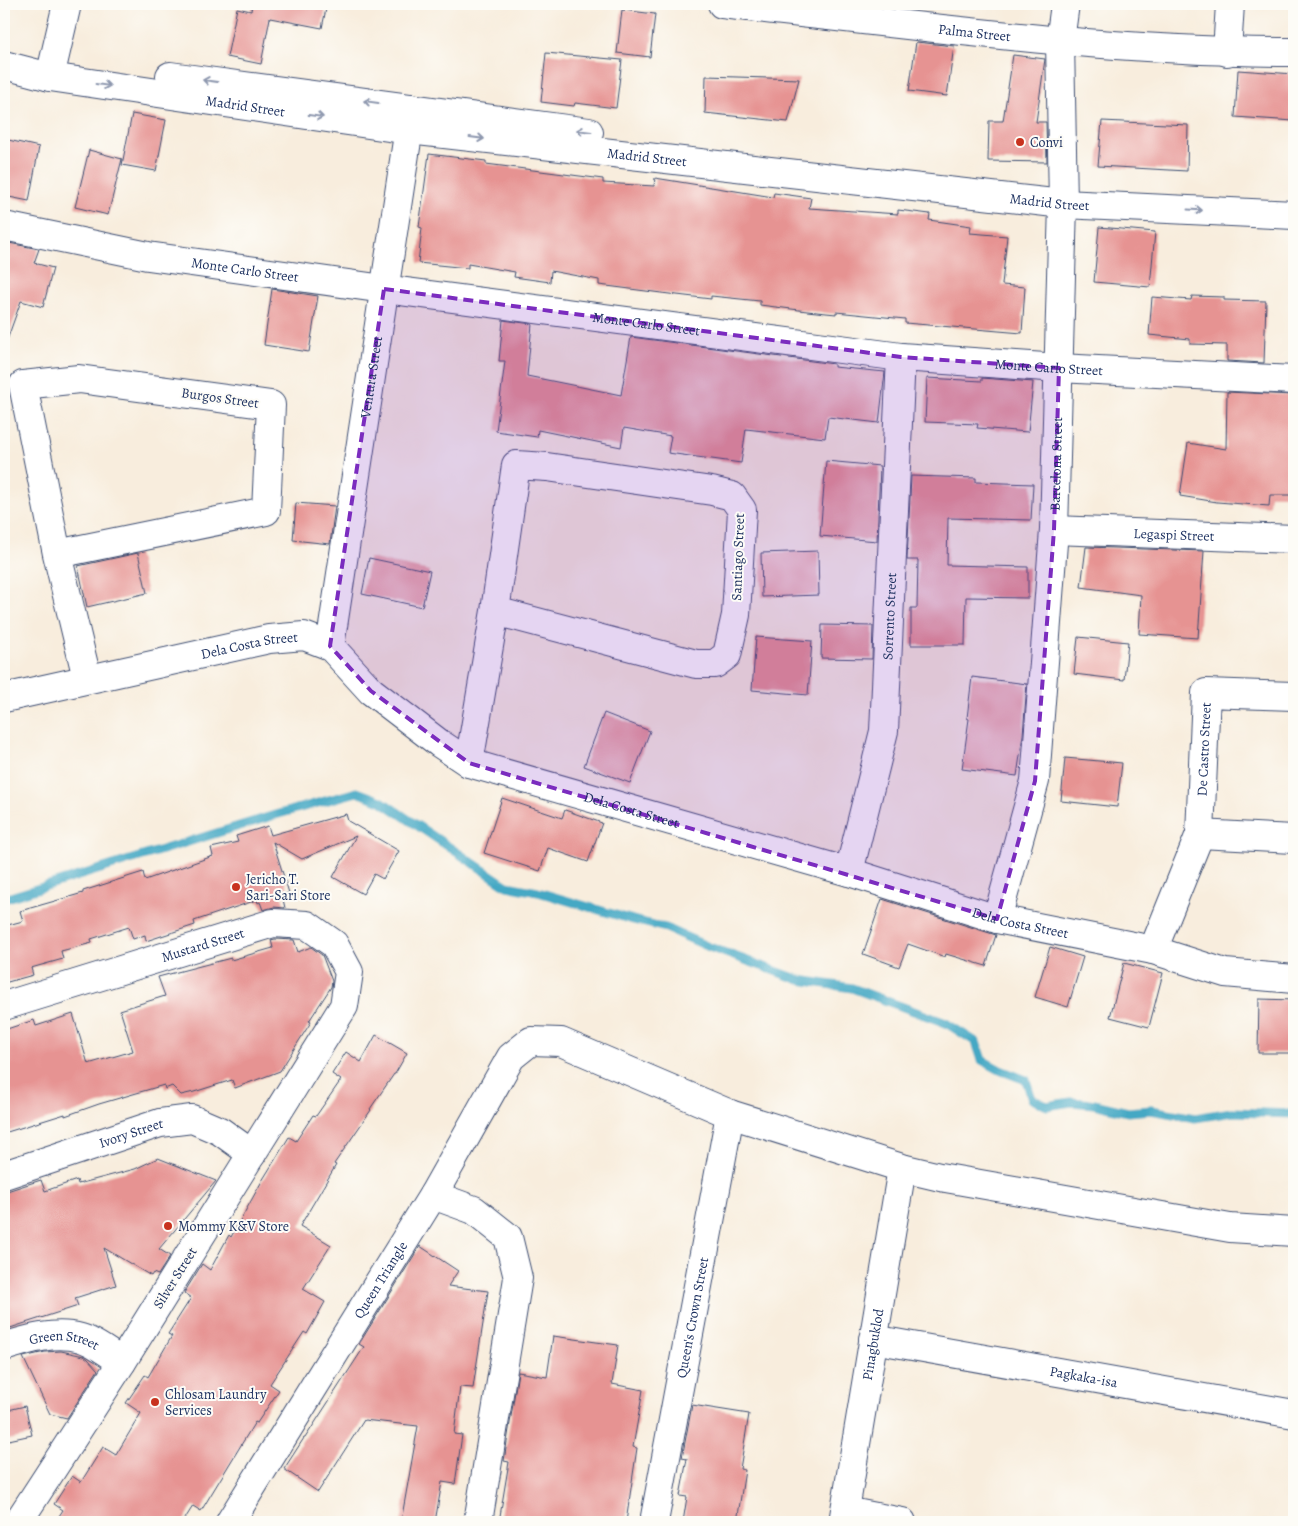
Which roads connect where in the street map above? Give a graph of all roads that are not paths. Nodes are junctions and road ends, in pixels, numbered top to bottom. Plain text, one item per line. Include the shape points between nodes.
1 (68, 4) edge
2 (722, 4) edge
3 (1064, 4) edge
4 (1230, 4) edge
5 (1060, 41) junction
6 (4, 48) edge
7 (1227, 52) junction
8 (1294, 52) edge
9 (4, 65) edge
10 (52, 68) junction
11 (410, 119) junction
12 (1062, 196) junction
13 (1294, 196) edge
14 (1294, 215) edge
15 (4, 226) edge
16 (384, 289) junction
17 (901, 357) junction
18 (1059, 368) junction
19 (1294, 380) edge
20 (1054, 530) junction
21 (1294, 538) edge
22 (57, 554) junction
23 (495, 611) junction
24 (330, 646) junction
25 (87, 678) junction
26 (1294, 696) edge
27 (4, 698) edge
28 (469, 763) junction
29 (1200, 834) junction
30 (1294, 839) edge
31 (849, 872) junction
32 (997, 919) junction
33 (1153, 950) junction
34 (1294, 979) edge
35 (4, 1006) edge
36 (344, 1006) joint
37 (730, 1114) junction
38 (252, 1154) junction
39 (902, 1168) junction
40 (4, 1175) edge
41 (433, 1195) junction
42 (1294, 1232) edge
43 (873, 1339) junction
44 (4, 1347) edge
45 (122, 1362) junction
46 (1294, 1414) edge
47 (844, 1517) edge
48 (18, 1522) edge
49 (230, 1522) edge
50 (478, 1522) edge
51 (654, 1522) edge
52 (902, 1522) edge

1 - 10 street
2 - 5 street, Palma Street
3 - 5 street, Barcelona Street
4 - 7 street
5 - 7 street, Palma Street
5 - 12 street, Barcelona Street
6 - 10 street, Madrid Street
7 - 8 street, Palma Street
9 - 10 street, Madrid Street
10 - 11 street, Madrid Street
11 - 12 street, Madrid Street via 754,154
11 - 16 street, Ventura Street
12 - 13 street, Madrid Street
12 -> 14 street, Madrid Street
12 - 18 street, Barcelona Street
15 - 16 street, Monte Carlo Street via 148,256
16 - 17 street, Monte Carlo Street
16 - 24 street, Ventura Street
17 - 18 street, Monte Carlo Street
17 - 31 street, Sorrento Street via 884,731
18 - 19 street, Monte Carlo Street
18 - 20 street, Barcelona Street
20 - 21 street, Legaspi Street
20 - 32 street, Barcelona Street via 1035,781
22 - 22 street, Burgos Street via 23,385 79,379 271,405 266,511
22 - 25 street, Burgos Street
23 - 23 street, Santiago Street via 516,465 547,466 712,491 732,496 742,510 736,615 727,655 715,664 696,664
23 - 28 street, Santiago Street
24 - 25 street, Dela Costa Street via 304,636 269,639
24 - 28 street, Dela Costa Street via 372,691
25 - 27 street, Dela Costa Street
26 - 29 street, De Castro Street via 1206,693
28 - 31 street, Dela Costa Street
29 - 30 street
29 - 33 street, De Castro Street
31 - 32 street, Dela Costa Street
32 - 33 street, Dela Costa Street
33 - 34 street, Dela Costa Street via 1225,973
35 - 36 street, Mustard Street via 273,922 307,925 334,944 349,972
36 - 38 street, Silver Street
37 - 39 street
37 - 41 street, Queen Triangle via 561,1042 531,1041 512,1057
37 - 51 street, Queen's Crown Street
38 - 40 street, Ivory Street via 220,1131 192,1119 160,1123
38 - 45 street, Silver Street
39 - 42 street via 1230,1228
39 - 43 street, Pinagbuklod
41 - 49 street, Queen Triangle
41 - 50 street via 474,1210 508,1237 518,1278
43 - 46 street, Pagkaka-isa
43 - 47 street, Pinagbuklod
44 - 45 street, Green Street via 55,1334 83,1338
45 - 48 street, Silver Street
47 - 52 street

